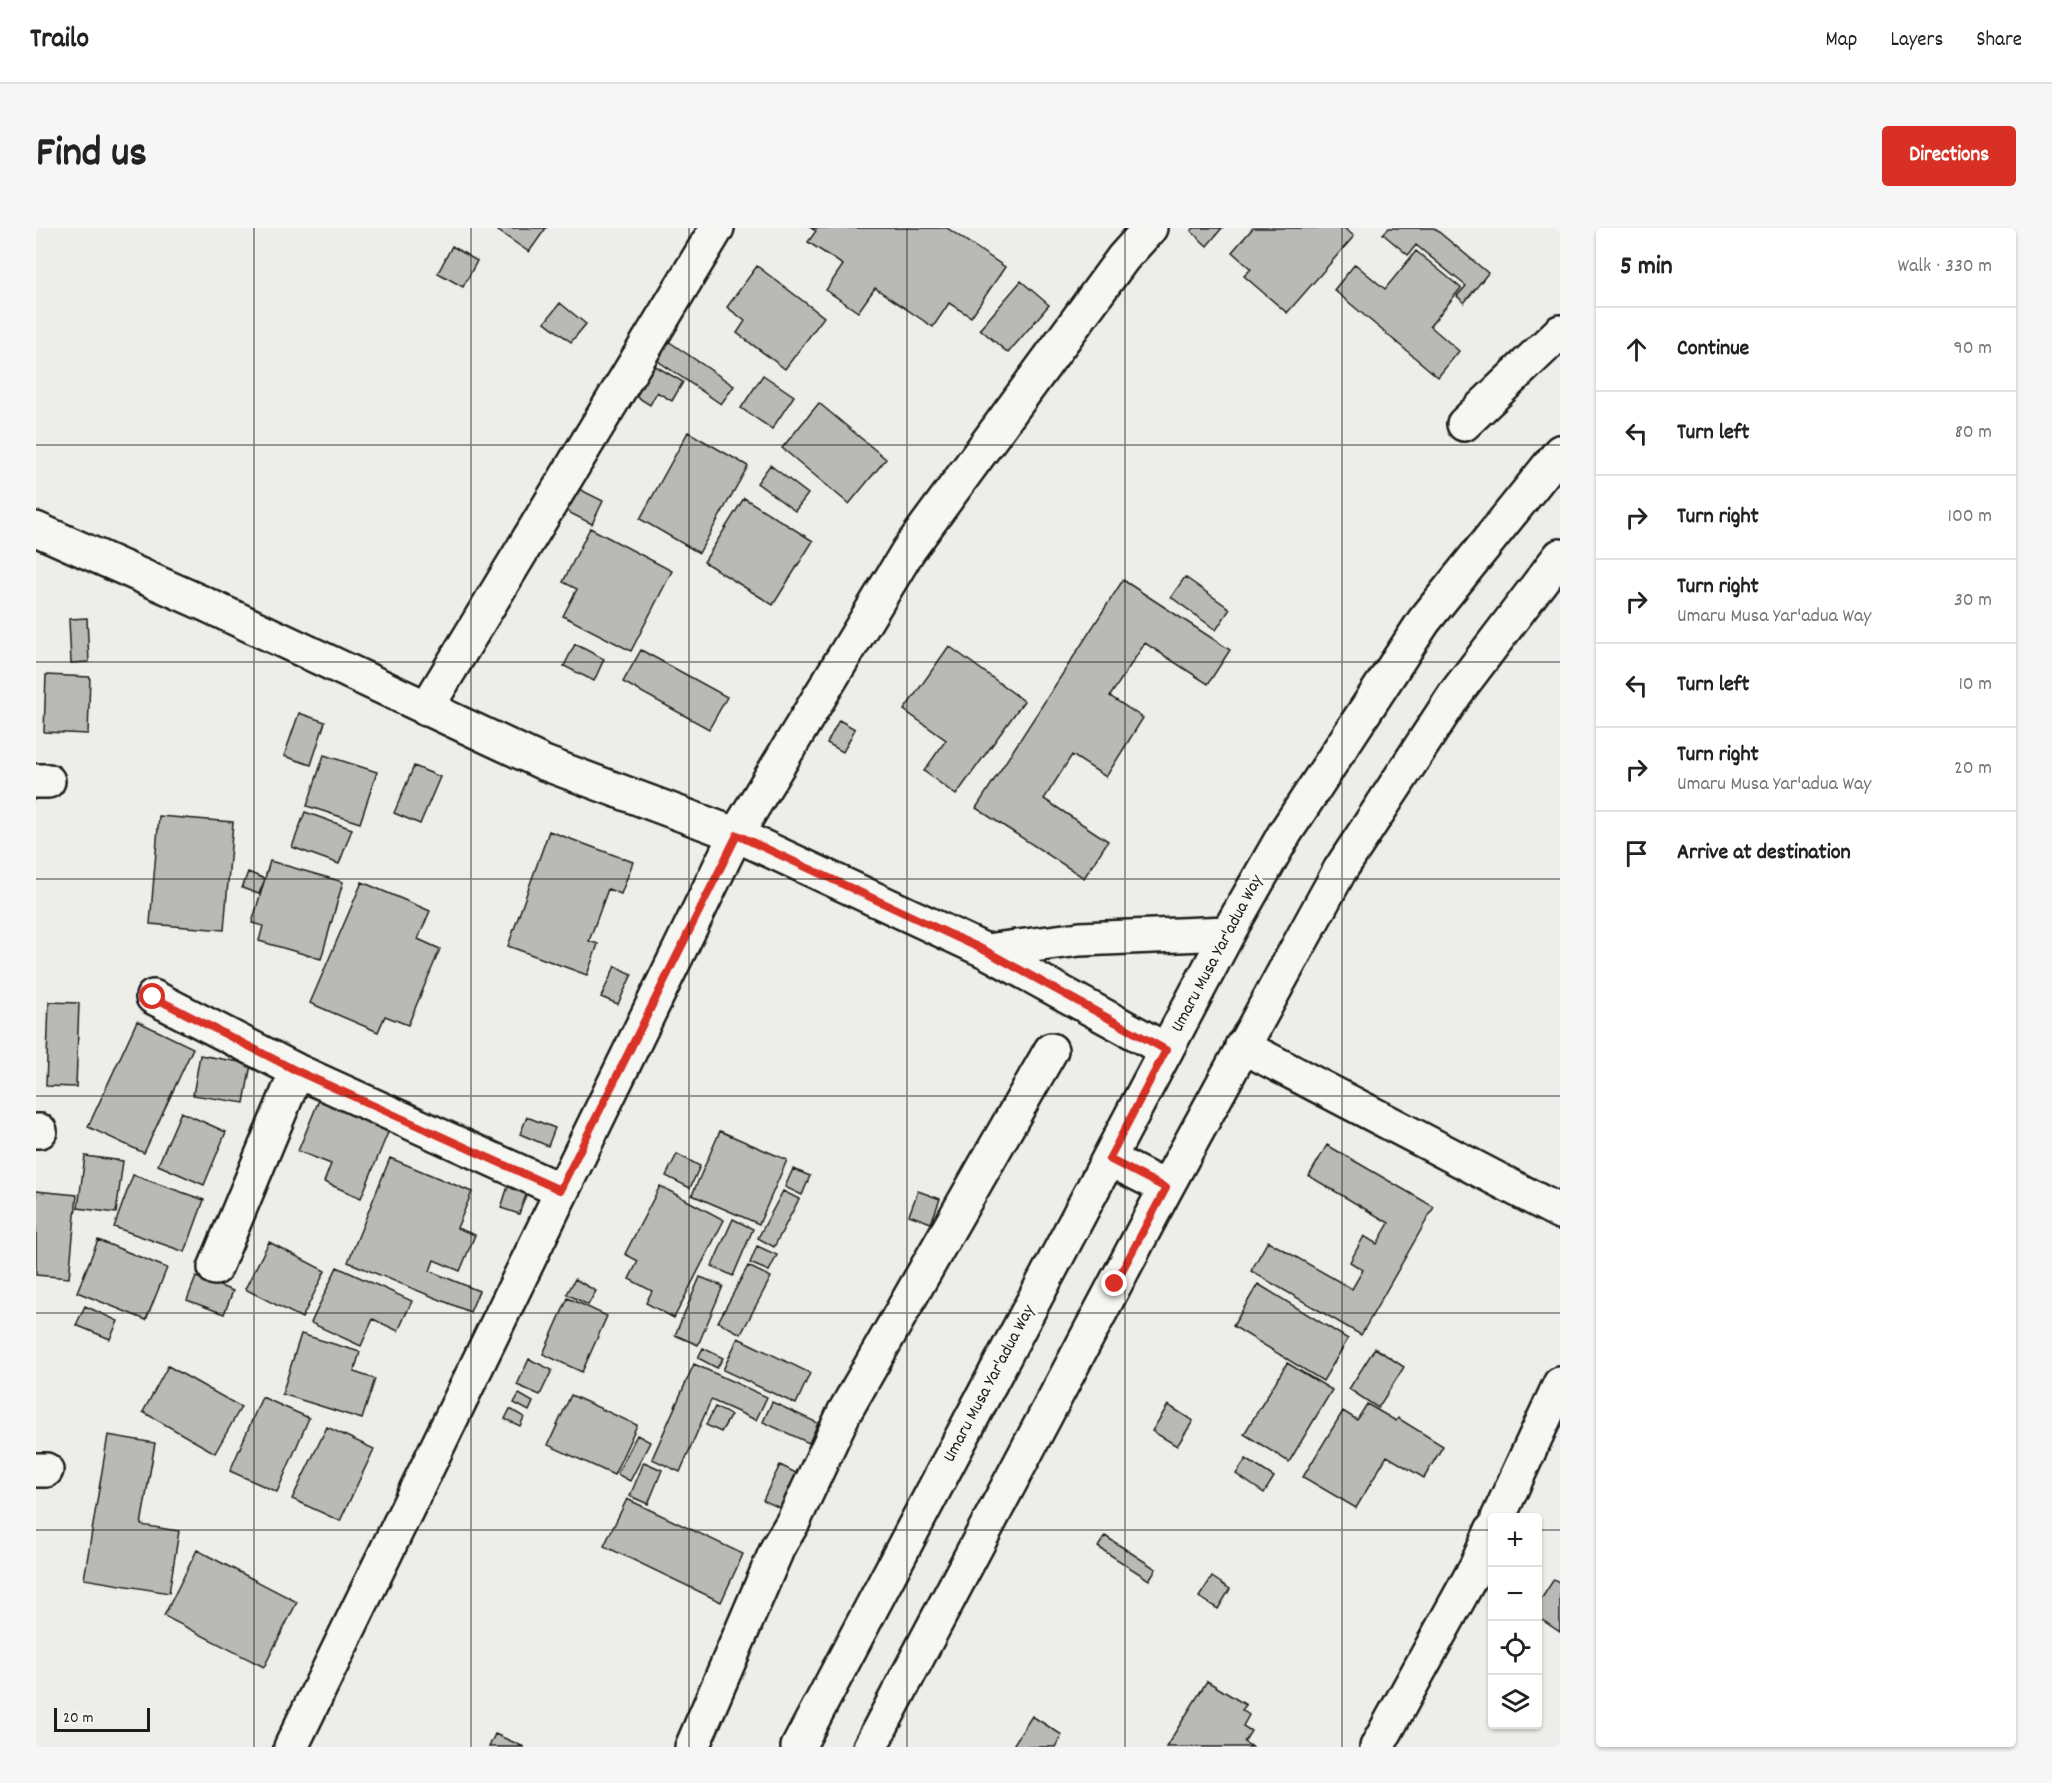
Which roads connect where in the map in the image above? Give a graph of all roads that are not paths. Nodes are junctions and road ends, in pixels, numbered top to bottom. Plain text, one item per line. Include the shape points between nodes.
1 (717, 228) edge
2 (1150, 228) edge
3 (1560, 332) edge
4 (1464, 424) dead end
5 (1560, 452) edge
6 (36, 529) edge
7 (1560, 556) edge
8 (426, 709) junction
9 (737, 835) junction
10 (1228, 933) junction
11 (986, 951) junction
12 (153, 997) dead end
13 (1242, 1046) junction
14 (1051, 1050) dead end
15 (1166, 1050) junction
16 (297, 1071) junction
17 (1109, 1159) junction
18 (1166, 1188) junction
19 (560, 1190) junction
20 (1560, 1212) edge
21 (215, 1268) dead end
22 (1560, 1384) edge
23 (1500, 1513) edge
24 (1488, 1539) edge
25 (291, 1747) edge
26 (692, 1747) edge
27 (798, 1747) edge
28 (870, 1747) edge
29 (1377, 1747) edge

1 - 8 street
2 - 9 street via 1122,258 908,551
3 - 4 street
5 - 10 street, Umaru Musa Yar'adua Way via 1424,621 1285,833
6 - 8 street
7 - 13 street via 1456,693 1340,870
8 - 9 street via 544,763
9 - 11 street
9 - 19 street
10 - 11 street via 1080,939
10 - 15 street, Umaru Musa Yar'adua Way
11 - 15 street
12 - 16 street
13 - 18 street
13 - 20 street
14 - 26 street via 844,1413 778,1547
15 - 17 street, Umaru Musa Yar'adua Way
16 - 19 street
16 - 21 street
17 - 18 street
17 - 27 street, Umaru Musa Yar'adua Way
18 - 28 street
19 - 25 street
22 - 23 street
24 - 29 street

